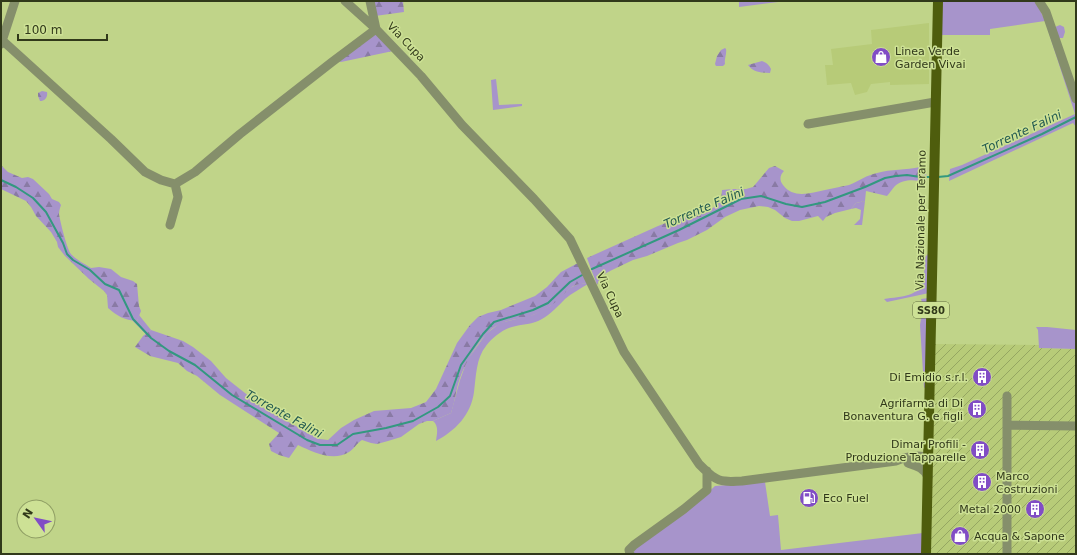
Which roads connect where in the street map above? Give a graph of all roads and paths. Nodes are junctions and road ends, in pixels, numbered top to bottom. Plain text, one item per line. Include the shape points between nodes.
1 (15, 1) edge
2 (345, 1) edge
3 (370, 1) edge
4 (938, 1) edge
5 (1039, 1) edge
6 (376, 29) junction
7 (2, 42) edge
8 (1076, 99) edge
9 (935, 102) junction
10 (808, 124) dead end
11 (175, 184) junction
12 (170, 225) dead end
13 (1007, 396) dead end
14 (1007, 425) junction
15 (1076, 426) edge
16 (928, 436) junction
17 (928, 458) junction
18 (909, 460) junction
19 (707, 471) junction
20 (928, 477) junction
21 (630, 554) edge
22 (926, 554) edge
23 (1007, 554) edge

1 - 7 street
2 - 6 street, Via Cupa
3 - 6 street
4 - 9 main road, Via Nazionale per Teramo / SS80
5 - 8 street via 1046,12
6 - 11 street via 195,172
6 - 19 street, Via Cupa via 570,239 624,352 699,464
7 - 11 street via 145,172
9 - 10 street
9 - 16 main road, Via Nazionale per Teramo / SS80
11 - 12 street via 178,197
13 - 14 street
14 - 15 street
14 - 23 street
16 - 17 main road, Via Nazionale per Teramo / SS80
16 - 18 street via 924,449
17 - 18 street, Via Cupa
17 - 20 main road, Via Nazionale per Teramo / SS80
18 - 19 street, Via Cupa via 724,482
18 - 20 street, Via Cupa via 923,469
19 - 21 street via 707,490 634,545 629,550
20 - 22 main road, Via Nazionale per Teramo / SS80

